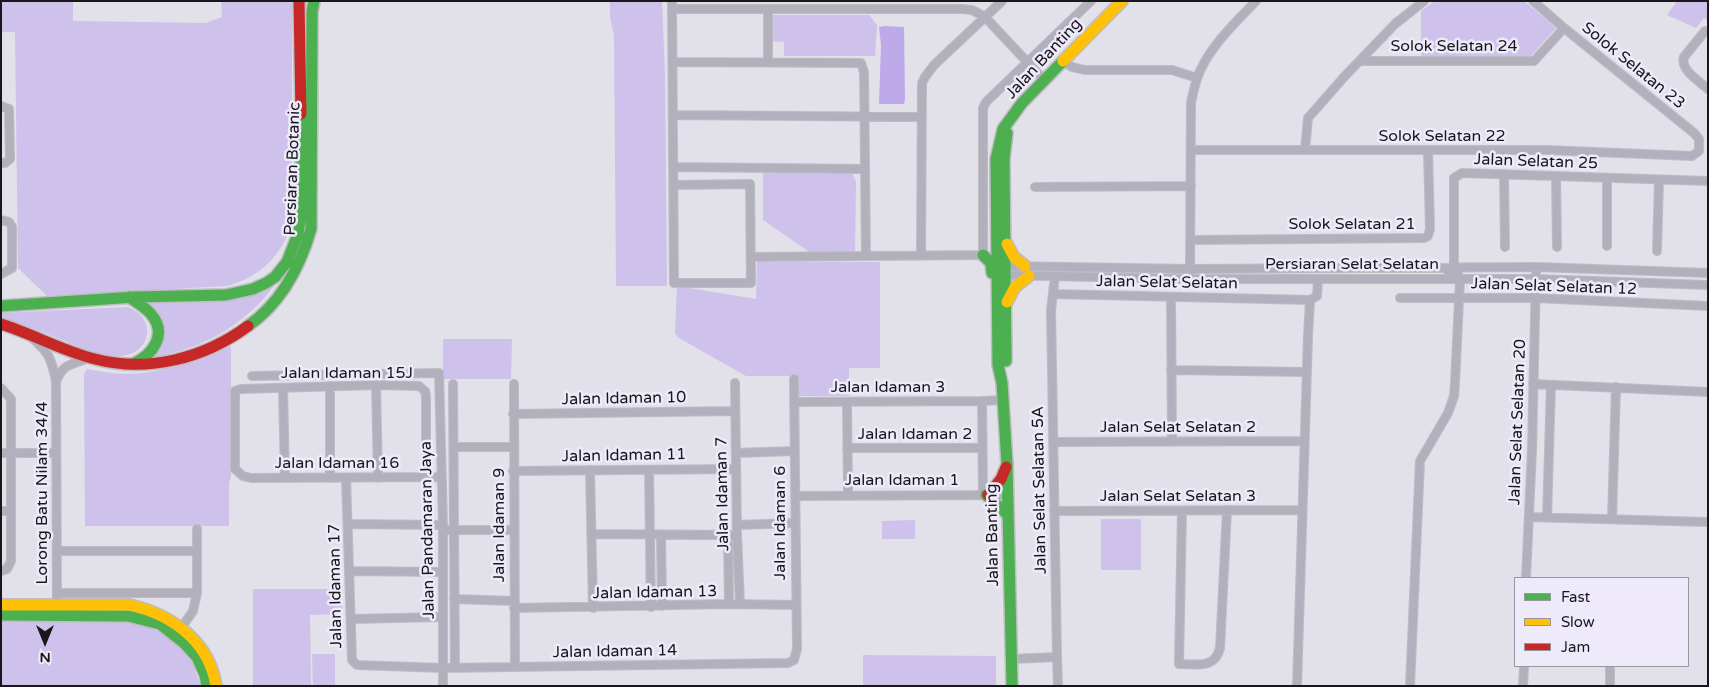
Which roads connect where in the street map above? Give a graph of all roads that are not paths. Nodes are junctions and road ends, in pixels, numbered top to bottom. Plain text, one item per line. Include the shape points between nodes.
1 (298, 1) edge
2 (314, 1) edge
3 (1002, 1) edge
4 (1091, 1) edge
5 (1122, 1) edge
6 (1256, 1) edge
7 (1424, 1) edge
8 (1533, 1) edge
9 (672, 5) edge
10 (768, 9) junction
11 (985, 17) junction
12 (1564, 28) junction
13 (1708, 32) edge
14 (1062, 61) junction
15 (1360, 61) junction
16 (673, 62) junction
17 (768, 62) junction
18 (1027, 62) junction
19 (1197, 78) junction
20 (1044, 80) junction
21 (1708, 89) edge
22 (2, 106) edge
23 (673, 115) junction
24 (864, 117) junction
25 (922, 117) junction
26 (1011, 119) junction
27 (1191, 150) junction
28 (1305, 150) junction
29 (1428, 151) junction
30 (1692, 156) joint
31 (3, 162) edge
32 (673, 167) junction
33 (865, 169) junction
34 (1504, 174) junction
35 (1556, 176) junction
36 (1607, 178) junction
37 (1658, 180) junction
38 (1708, 181) edge
39 (674, 185) junction
40 (1191, 186) junction
41 (1035, 187) dead end
42 (1, 220) edge
43 (1005, 236) junction
44 (1191, 240) junction
45 (1606, 246) dead end
46 (1505, 247) dead end
47 (1557, 248) dead end
48 (1657, 251) dead end
49 (921, 254) junction
50 (983, 255) junction
51 (866, 256) junction
52 (751, 257) junction
53 (1454, 266) junction
54 (1428, 267) junction
55 (1537, 267) junction
56 (1190, 269) junction
57 (1001, 270) junction
58 (1027, 271) junction
59 (1708, 273) edge
60 (1, 274) edge
61 (1055, 276) junction
62 (1189, 279) junction
63 (1460, 279) junction
64 (1536, 279) junction
65 (1318, 280) junction
66 (1708, 285) edge
67 (1053, 294) junction
68 (129, 297) junction
69 (1171, 297) junction
70 (1400, 298) dead end
71 (1459, 298) junction
72 (1536, 298) junction
73 (1310, 300) junction
74 (1002, 304) junction
75 (1, 306) edge
76 (1708, 306) edge
77 (1, 324) edge
78 (25, 332) junction
79 (88, 358) junction
80 (131, 365) junction
81 (1171, 370) junction
82 (1307, 372) junction
83 (252, 376) dead end
84 (794, 379) dead end
85 (56, 381) junction
86 (735, 383) dead end
87 (453, 384) dead end
88 (514, 384) dead end
89 (1533, 384) junction
90 (376, 385) junction
91 (1551, 385) junction
92 (330, 386) junction
93 (1616, 387) junction
94 (1, 388) edge
95 (283, 388) junction
96 (1708, 392) edge
97 (1004, 400) junction
98 (982, 401) junction
99 (794, 402) junction
100 (847, 403) junction
101 (735, 411) junction
102 (514, 414) junction
103 (1304, 441) junction
104 (1052, 442) junction
105 (1172, 442) junction
106 (454, 447) junction
107 (514, 447) junction
108 (848, 448) junction
109 (982, 448) junction
110 (794, 451) junction
111 (1, 453) edge
112 (14, 453) junction
113 (56, 453) junction
114 (736, 453) junction
115 (1007, 464) junction
116 (235, 469) joint
117 (735, 469) junction
118 (590, 470) junction
119 (649, 470) junction
120 (513, 471) junction
121 (426, 477) junction
122 (442, 477) junction
123 (285, 478) junction
124 (330, 478) junction
125 (346, 478) junction
126 (378, 478) junction
127 (848, 495) junction
128 (986, 495) junction
129 (1008, 495) junction
130 (795, 496) junction
131 (1227, 510) junction
132 (1302, 510) junction
133 (1, 511) edge
134 (11, 511) junction
135 (1054, 511) junction
136 (1182, 511) junction
137 (1008, 515) junction
138 (1529, 517) junction
139 (1547, 517) junction
140 (1612, 519) junction
141 (1708, 522) edge
142 (795, 523) junction
143 (348, 524) junction
144 (737, 525) junction
145 (443, 528) junction
146 (197, 529) dead end
147 (455, 530) junction
148 (514, 530) junction
149 (591, 534) junction
150 (650, 534) junction
151 (661, 535) junction
152 (737, 535) junction
153 (728, 536) junction
154 (57, 551) junction
155 (197, 551) junction
156 (1, 571) edge
157 (349, 571) junction
158 (442, 572) junction
159 (1526, 577) edge
160 (197, 593) junction
161 (57, 599) junction
162 (454, 600) junction
163 (729, 604) junction
164 (740, 604) junction
165 (1, 605) edge
166 (514, 605) junction
167 (796, 605) junction
168 (651, 606) junction
169 (662, 606) junction
170 (593, 608) junction
171 (1, 615) edge
172 (443, 617) junction
173 (351, 618) junction
174 (160, 624) junction
175 (181, 628) junction
176 (186, 645) junction
177 (1057, 657) junction
178 (1011, 659) junction
179 (788, 663) joint
180 (515, 667) junction
181 (1524, 667) edge
182 (1610, 667) edge
183 (443, 668) junction
184 (455, 668) junction
185 (207, 686) edge
186 (216, 686) edge
187 (443, 686) edge
188 (1012, 686) edge
189 (1058, 686) edge
190 (1297, 686) edge
191 (1410, 686) edge
192 (1523, 686) edge
193 (1610, 686) edge

1 - 68 main road, Persiaran Botanic via 301,214 298,236 286,265 265,284 239,294
2 - 80 main road, Persiaran Botanic via 311,229 302,259 271,306 243,330 195,354 156,364
3 - 11 street
4 - 18 street
5 - 14 main road, Jalan Banting
6 - 19 street via 1230,28
7 - 15 street
8 - 12 street, Solok Selatan 23
9 - 10 street
9 - 16 street
10 - 11 street via 962,9
10 - 17 street
11 - 18 street
11 - 25 street via 925,77
12 - 15 street, Solok Selatan 24 via 1534,61
12 - 30 street, Solok Selatan 23 via 1694,133 1699,139 1699,151
13 - 21 street via 1705,31 1683,61 1685,69
14 - 19 street via 1085,70 1172,70
14 - 20 main road, Jalan Banting
15 - 28 street via 1308,118
16 - 17 street
16 - 23 street
17 - 24 street via 862,64
18 - 20 street
18 - 50 street via 986,102 984,108
19 - 27 street via 1191,102
20 - 26 main road, Jalan Banting
22 - 31 street via 10,112 11,156
23 - 24 street
23 - 32 street
24 - 25 street
24 - 33 street
25 - 49 street
26 - 43 main road, Jalan Banting via 1005,151
26 - 57 main road, Jalan Banting via 1003,129 996,159
27 - 28 street, Solok Selatan 22
27 - 40 street
28 - 29 street, Solok Selatan 22
29 - 30 street, Solok Selatan 22 via 1546,150
29 - 44 street, Solok Selatan 21 via 1430,229 1424,238
32 - 33 street
32 - 39 street
33 - 51 street
34 - 35 street, Jalan Selatan 25
34 - 46 street
34 - 53 street, Jalan Selatan 25 via 1462,173 1454,178
35 - 36 street, Jalan Selatan 25
35 - 47 street
36 - 37 street, Jalan Selatan 25
36 - 45 street
37 - 38 street, Jalan Selatan 25
37 - 48 street
39 - 52 street via 750,184
39 - 52 street via 674,283 751,282
40 - 41 street
40 - 44 street
42 - 60 street via 9,222 12,227 12,268
43 - 57 main road, Jalan Banting
43 - 58 main road via 1013,257
44 - 56 street
49 - 50 street
49 - 51 street
50 - 74 main road via 992,264 992,287
51 - 52 street
53 - 54 street, Persiaran Selat Selatan
53 - 55 street, Persiaran Selat Selatan
54 - 56 street, Persiaran Selat Selatan
54 - 63 street via 1455,271
55 - 59 street, Persiaran Selat Selatan
55 - 64 street, Jalan Selat Selatan 20
56 - 58 street, Persiaran Selat Selatan
56 - 62 street
57 - 58 street, Persiaran Selat Selatan
57 - 74 main road, Jalan Banting
58 - 61 street, Persiaran Selat Selatan
58 - 74 main road
61 - 62 street, Persiaran Selat Selatan
61 - 67 street, Jalan Selat Selatan 5A
62 - 65 street, Persiaran Selat Selatan
63 - 64 street, Persiaran Selat Selatan
63 - 65 street, Persiaran Selat Selatan
63 - 71 street
64 - 66 street, Persiaran Selat Selatan
64 - 72 street, Jalan Selat Selatan 20
65 - 73 street via 1317,296
67 - 69 street, Jalan Selat Selatan
67 - 104 street, Jalan Selat Selatan 5A
68 - 75 main road, Persiaran Botanic
68 - 80 main road via 154,317 158,329 152,351
69 - 73 street, Jalan Selat Selatan
69 - 81 street
70 - 71 street, Jalan Selat Selatan 12
71 - 72 street, Jalan Selat Selatan 12
71 - 191 street via 1454,396 1448,413 1420,461
72 - 76 street, Jalan Selat Selatan 12
72 - 89 street, Jalan Selat Selatan 20
73 - 82 street
74 - 97 main road, Jalan Banting via 998,365
77 - 78 main road, Persiaran Botanic
78 - 79 main road, Persiaran Botanic
78 - 85 street, Lorong Batu Nilam 34/4 via 47,352
79 - 80 main road, Persiaran Botanic
79 - 85 street, Lorong Batu Nilam 34/4 via 67,365
81 - 82 street
81 - 105 street
82 - 103 street
83 - 122 street, Jalan Pandamaran Jaya via 439,373
84 - 99 street, Jalan Idaman 6
85 - 113 street, Lorong Batu Nilam 34/4
86 - 101 street, Jalan Idaman 7
87 - 106 street, Jalan Pandamaran Jaya
88 - 102 street, Jalan Idaman 9
89 - 91 street
89 - 138 street, Jalan Selat Selatan 20
90 - 92 street, Jalan Idaman 15J
90 - 121 street, Jalan Idaman 15J via 415,385 425,391
90 - 126 street
91 - 93 street
91 - 139 street
92 - 95 street, Jalan Idaman 15J
92 - 124 street
93 - 96 street
93 - 140 street
94 - 112 street via 11,398
95 - 116 street, Jalan Idaman 15J via 235,392
95 - 123 street
97 - 98 street, Jalan Idaman 3
97 - 115 main road, Jalan Banting
98 - 100 street, Jalan Idaman 3
98 - 109 street
99 - 100 street, Jalan Idaman 3
99 - 110 street, Jalan Idaman 6
100 - 108 street
101 - 102 street, Jalan Idaman 10
101 - 114 street, Jalan Idaman 7
102 - 107 street, Jalan Idaman 9
103 - 105 street, Jalan Selat Selatan 2
103 - 132 street
104 - 105 street, Jalan Selat Selatan 2
104 - 135 street, Jalan Selat Selatan 5A
106 - 107 street
106 - 147 street, Jalan Pandamaran Jaya
107 - 120 street, Jalan Idaman 9
108 - 109 street, Jalan Idaman 2
108 - 127 street
109 - 128 street
110 - 114 street
110 - 130 street, Jalan Idaman 6
111 - 112 street
112 - 113 street
112 - 134 street
113 - 154 street, Lorong Batu Nilam 34/4
114 - 117 street, Jalan Idaman 7
115 - 128 main road via 1001,479
115 - 129 main road, Jalan Banting
116 - 123 street, Jalan Idaman 16 via 246,477
117 - 119 street, Jalan Idaman 11
117 - 144 street, Jalan Idaman 7
118 - 119 street, Jalan Idaman 11
118 - 120 street, Jalan Idaman 11
118 - 149 street
119 - 150 street
120 - 148 street, Jalan Idaman 9
121 - 122 street, Jalan Idaman 16
121 - 126 street, Jalan Idaman 16
122 - 145 street, Jalan Pandamaran Jaya
123 - 124 street, Jalan Idaman 16
124 - 125 street, Jalan Idaman 16
125 - 126 street, Jalan Idaman 16
125 - 143 street, Jalan Idaman 17
127 - 128 street, Jalan Idaman 1
127 - 130 street, Jalan Idaman 1
128 - 129 street, Jalan Idaman 1
128 - 137 main road
129 - 137 main road, Jalan Banting
130 - 142 street, Jalan Idaman 6
131 - 132 street, Jalan Selat Selatan 3
131 - 136 street, Jalan Selat Selatan 3
131 - 136 street via 1218,656 1210,663 1180,664
132 - 190 street
133 - 134 street
134 - 156 street via 10,561
135 - 136 street, Jalan Selat Selatan 3
135 - 177 street, Jalan Selat Selatan 5A
137 - 178 main road, Jalan Banting
138 - 139 street
138 - 159 street, Jalan Selat Selatan 20
139 - 140 street
140 - 141 street
142 - 144 street
142 - 167 street, Jalan Idaman 6
143 - 145 street
143 - 157 street, Jalan Idaman 17
144 - 152 street, Jalan Idaman 7
145 - 147 street
145 - 158 street, Jalan Pandamaran Jaya
146 - 155 street
147 - 148 street
147 - 162 street, Jalan Pandamaran Jaya
148 - 166 street, Jalan Idaman 9
149 - 150 street
149 - 170 street
150 - 151 street
150 - 168 street
151 - 153 street
151 - 169 street
152 - 153 street
152 - 164 street, Jalan Idaman 7
153 - 163 street, Jalan Idaman 7
154 - 155 street
154 - 161 street, Lorong Batu Nilam 34/4
155 - 160 street
157 - 158 street
157 - 173 street, Jalan Idaman 17
158 - 172 street, Jalan Pandamaran Jaya
160 - 161 street
160 - 175 street via 193,611
161 - 165 main road
161 - 175 main road via 138,606
162 - 166 street, Jalan Idaman 13
162 - 184 street, Jalan Pandamaran Jaya
163 - 164 street, Jalan Idaman 13
163 - 169 street, Jalan Idaman 13
164 - 167 street, Jalan Idaman 13
166 - 170 street, Jalan Idaman 13
166 - 180 street, Jalan Idaman 9
167 - 179 street, Jalan Idaman 6 via 796,656
168 - 169 street, Jalan Idaman 13
168 - 170 street, Jalan Idaman 13
171 - 174 main road via 128,616
172 - 173 street
172 - 183 street, Jalan Pandamaran Jaya
173 - 183 street, Jalan Idaman 17 via 352,660 358,665
174 - 175 main road
174 - 176 main road
175 - 176 main road
175 - 186 main road via 202,648 211,662
176 - 185 main road via 201,662
177 - 178 street
177 - 189 street, Jalan Selat Selatan 5A
178 - 188 main road, Jalan Banting
179 - 180 street, Jalan Idaman 14
180 - 184 street, Jalan Idaman 14
181 - 192 street
182 - 193 street
183 - 184 street, Jalan Idaman 14
183 - 187 street, Jalan Pandamaran Jaya

